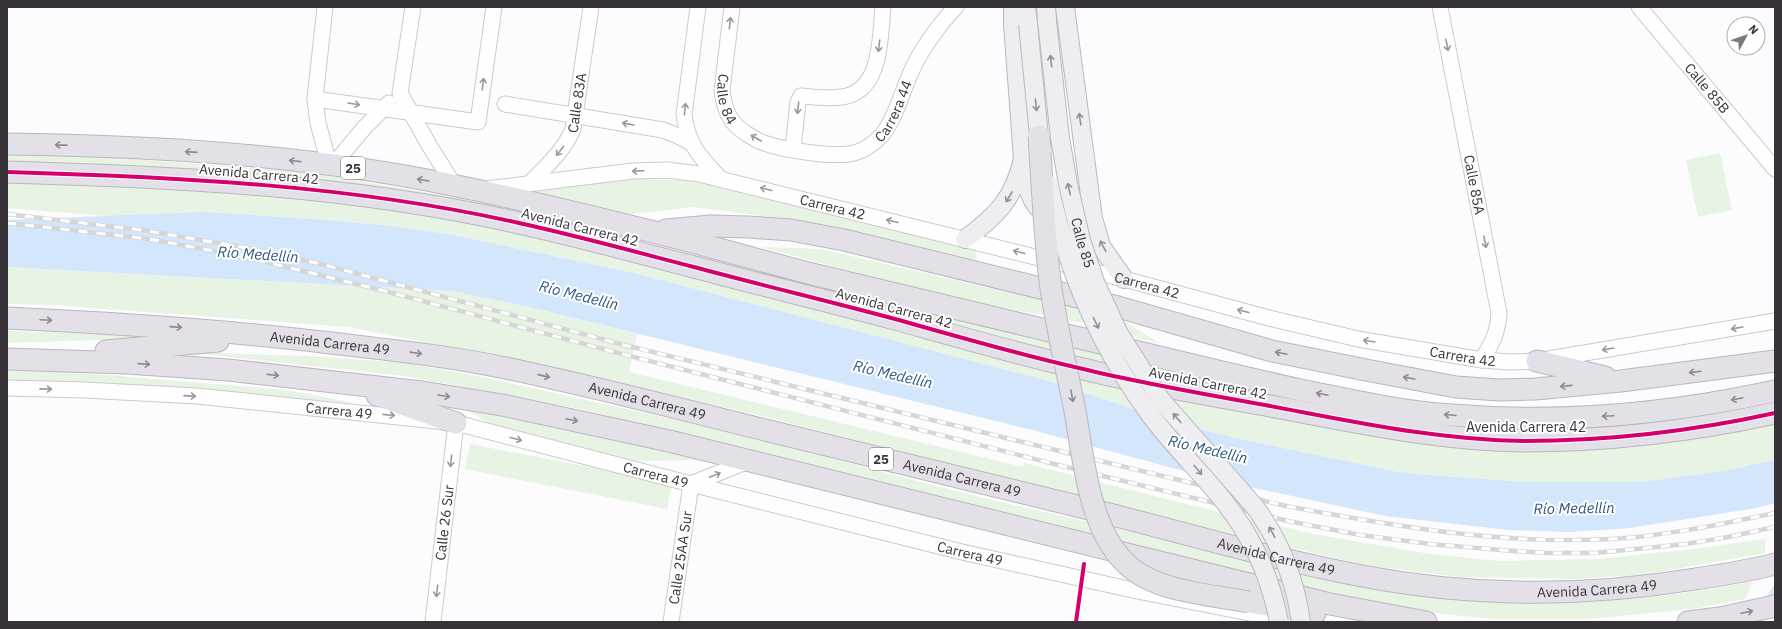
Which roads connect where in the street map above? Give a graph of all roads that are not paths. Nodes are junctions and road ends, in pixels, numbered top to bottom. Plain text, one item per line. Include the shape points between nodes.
1 (325, 7) edge
2 (413, 7) edge
3 (494, 7) edge
4 (591, 7) edge
5 (698, 7) edge
6 (732, 7) edge
7 (883, 7) edge
8 (956, 7) edge
9 (1013, 7) edge
10 (1065, 7) edge
11 (1440, 7) edge
12 (1639, 7) edge
13 (1046, 14) edge
14 (1027, 16) edge
15 (400, 93) junction
16 (315, 99) junction
17 (505, 104) dead end
18 (383, 109) junction
19 (410, 113) junction
20 (576, 116) junction
21 (1039, 136) junction
22 (691, 143) junction
23 (7, 144) edge
24 (793, 149) junction
25 (1023, 159) junction
26 (331, 165) junction
27 (1775, 169) edge
28 (7, 172) edge
29 (720, 178) junction
30 (530, 183) junction
31 (454, 185) junction
32 (475, 190) junction
33 (1090, 198) junction
34 (651, 231) junction
35 (965, 239) junction
36 (1124, 278) junction
37 (7, 318) edge
38 (1775, 321) edge
39 (271, 336) junction
40 (11, 359) edge
41 (1482, 360) junction
42 (1537, 361) junction
43 (1775, 361) edge
44 (337, 381) junction
45 (1621, 381) junction
46 (7, 388) edge
47 (1775, 391) edge
48 (1775, 413) edge
49 (456, 423) junction
50 (748, 461) junction
51 (691, 484) junction
52 (1775, 564) edge
53 (1775, 606) edge
54 (1269, 620) edge
55 (433, 622) edge
56 (671, 622) edge
57 (1296, 622) edge
58 (1301, 622) edge
59 (1371, 622) edge
60 (1426, 622) edge
61 (1688, 622) edge

1 - 16 street
2 - 15 street
19 -> 3 street via 478,122
4 - 20 street, Calle 83A
22 -> 5 street via 684,115
24 -> 6 street, Calle 84 via 764,143 732,121 727,112 722,90
7 -> 24 street via 873,73 853,94 842,97 801,96
8 - 24 street, Carrera 44 via 912,70 882,135 856,153 841,155
9 - 25 main road
33 -> 10 main road
11 -> 41 street, Calle 85A via 1499,313 1499,328
12 - 27 street, Calle 85B
58 -> 13 main road, Calle 85, bridge via 1290,570 1268,525 1157,394 1118,332 1095,282 1081,240 1068,184 1060,138
14 -> 21 main road, Calle 85, bridge
15 - 18 street
15 - 19 street
16 -> 18 street
16 - 26 street via 318,123
17 - 20 street
18 - 19 street
18 - 26 street
19 - 31 street
22 -> 20 street via 663,130
20 -> 30 street, Calle 83A via 568,140 560,152
21 -> 54 main road, Calle 85, bridge via 1055,212 1067,256 1080,288 1115,360 1149,413 1222,499 1247,534 1262,562 1274,599
21 -> 59 highway, bridge via 1049,272 1057,323 1087,479 1109,542 1121,558 1144,577 1162,585
22 - 29 street
26 -> 23 highway, Avenida Carrera 42 / 25 via 162,150
25 - 33 main road via 1031,198 1048,218 1063,221 1080,217 1086,210
25 -> 35 main road via 1019,176 1005,204 984,226
31 -> 26 highway, Avenida Carrera 42 / 25
28 - 48 highway, Avenida Carrera 42 / 25 via 108,174 244,182 351,194 514,222 1080,369 1406,431 1463,438 1579,440 1701,428
29 -> 30 street, Carrera 42 via 667,170 633,171
35 -> 29 street, Carrera 42
30 - 32 street, Carrera 42
31 - 32 highway, Avenida Carrera 42 / 25
32 - 34 highway, Avenida Carrera 42 / 25
36 -> 33 main road via 1102,246 1096,231
45 -> 34 highway via 1535,389 1500,390 1456,386 1272,351 1118,307 844,240 791,230 748,227 711,226
47 -> 34 highway, Avenida Carrera 42 / 25 via 1718,403 1612,416 1493,418 1394,409 1167,359 813,274
36 -> 35 street, Carrera 42
41 -> 36 street, Carrera 42 via 1358,339 1269,318
37 -> 39 highway, Avenida Carrera 49 / 25 via 111,323
38 -> 42 street, Carrera 42
39 - 40 highway
39 -> 52 highway, Avenida Carrera 49 / 25 via 415,352 506,368 1081,507 1268,555 1414,584 1467,590 1567,593 1662,584
40 -> 44 highway, 25 via 205,368
41 - 42 street, Carrera 42
42 - 45 highway
43 -> 45 highway
44 - 49 highway
44 -> 50 highway, 25 via 502,405
46 -> 49 street, Carrera 49 via 197,396
49 -> 51 street, Carrera 49
49 -> 55 street, Calle 26 Sur
51 -> 50 street
50 - 60 highway, 25 via 1330,604
51 - 54 street, Carrera 49 via 974,555
51 - 56 street, Calle 25AA Sur
61 -> 53 highway
54 - 57 street, Carrera 49

